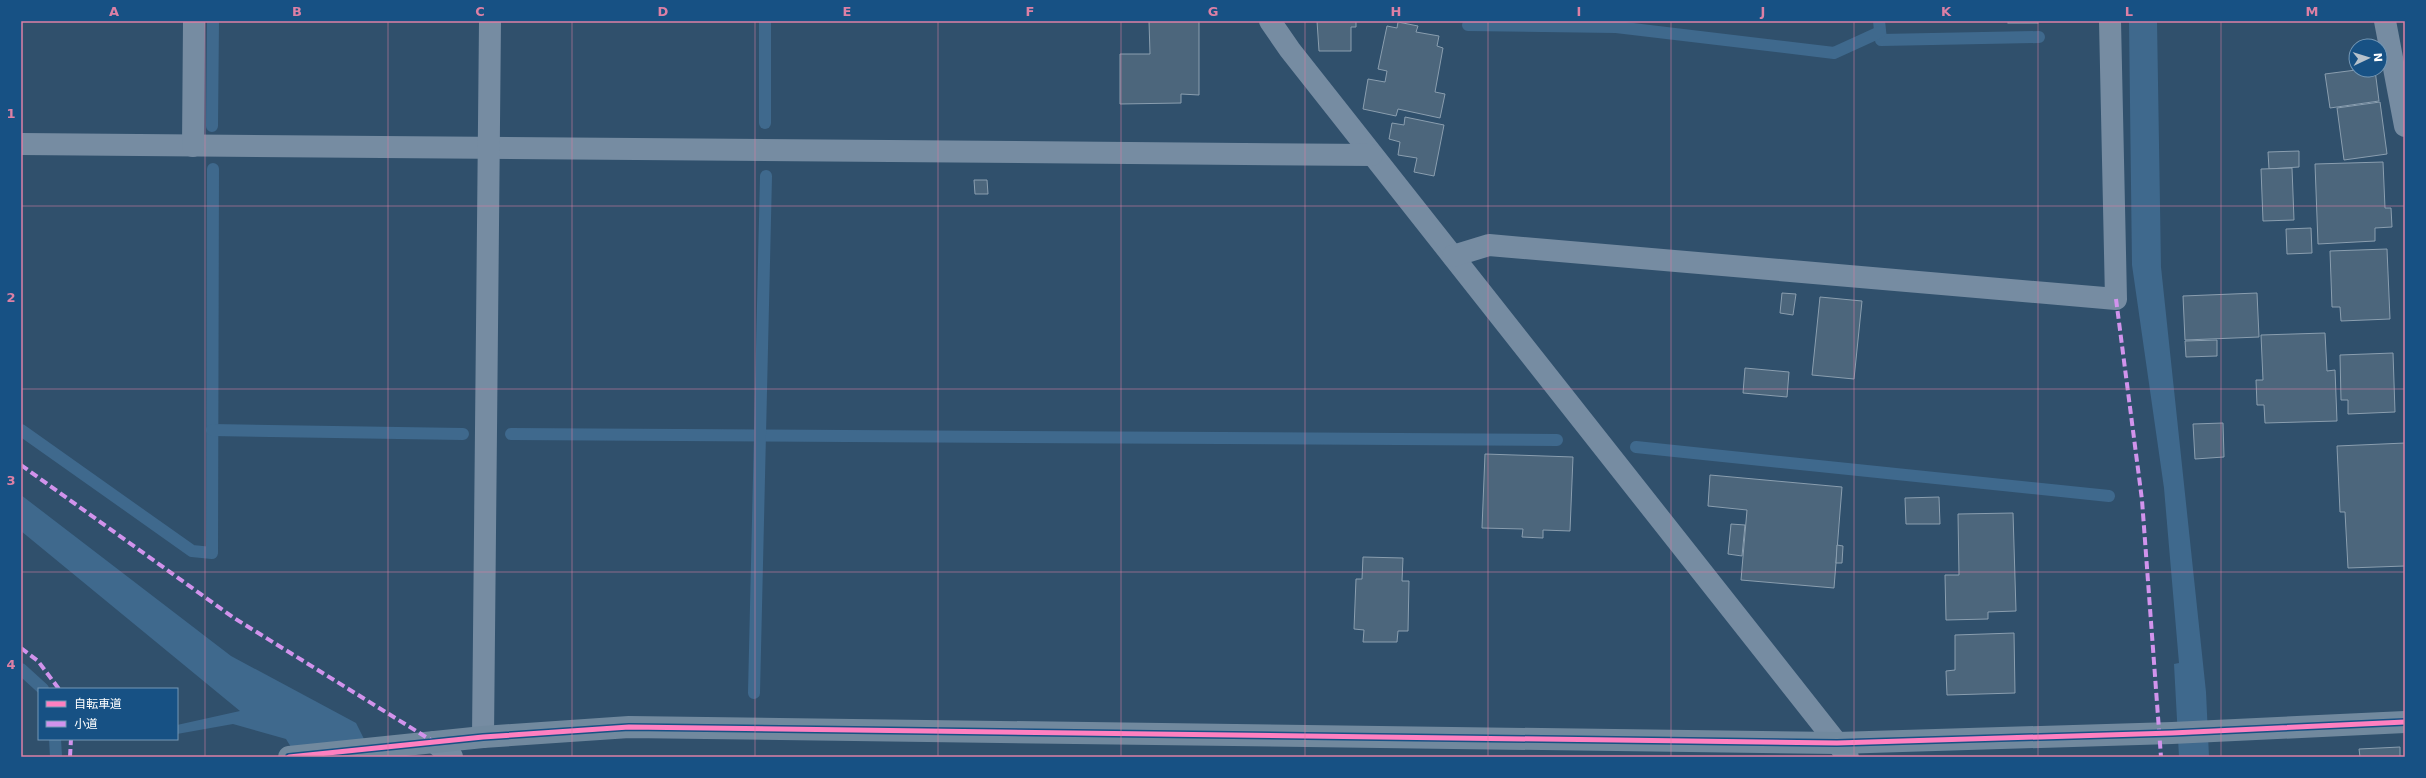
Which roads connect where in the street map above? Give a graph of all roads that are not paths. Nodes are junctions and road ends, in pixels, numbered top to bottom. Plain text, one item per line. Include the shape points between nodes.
1 (194, 21) edge
2 (490, 21) edge
3 (1270, 21) edge
4 (2110, 21) edge
5 (2385, 21) edge
6 (2405, 126) edge
7 (21, 144) edge
8 (193, 146) junction
9 (490, 146) junction
10 (1372, 155) junction
11 (1453, 256) junction
12 (2405, 722) edge
13 (483, 737) junction
14 (434, 742) junction
15 (1842, 750) edge
16 (289, 757) edge
17 (452, 757) edge

1 - 8 street
2 - 9 street
3 - 10 street
4 - 11 street via 2116,299 1489,245
5 - 6 street
7 - 8 street
8 - 9 street
9 - 10 street
9 - 13 street
10 - 11 street
11 - 15 street
12 - 15 street
13 - 14 street
13 - 15 street via 629,727
14 - 16 street
14 - 17 street

